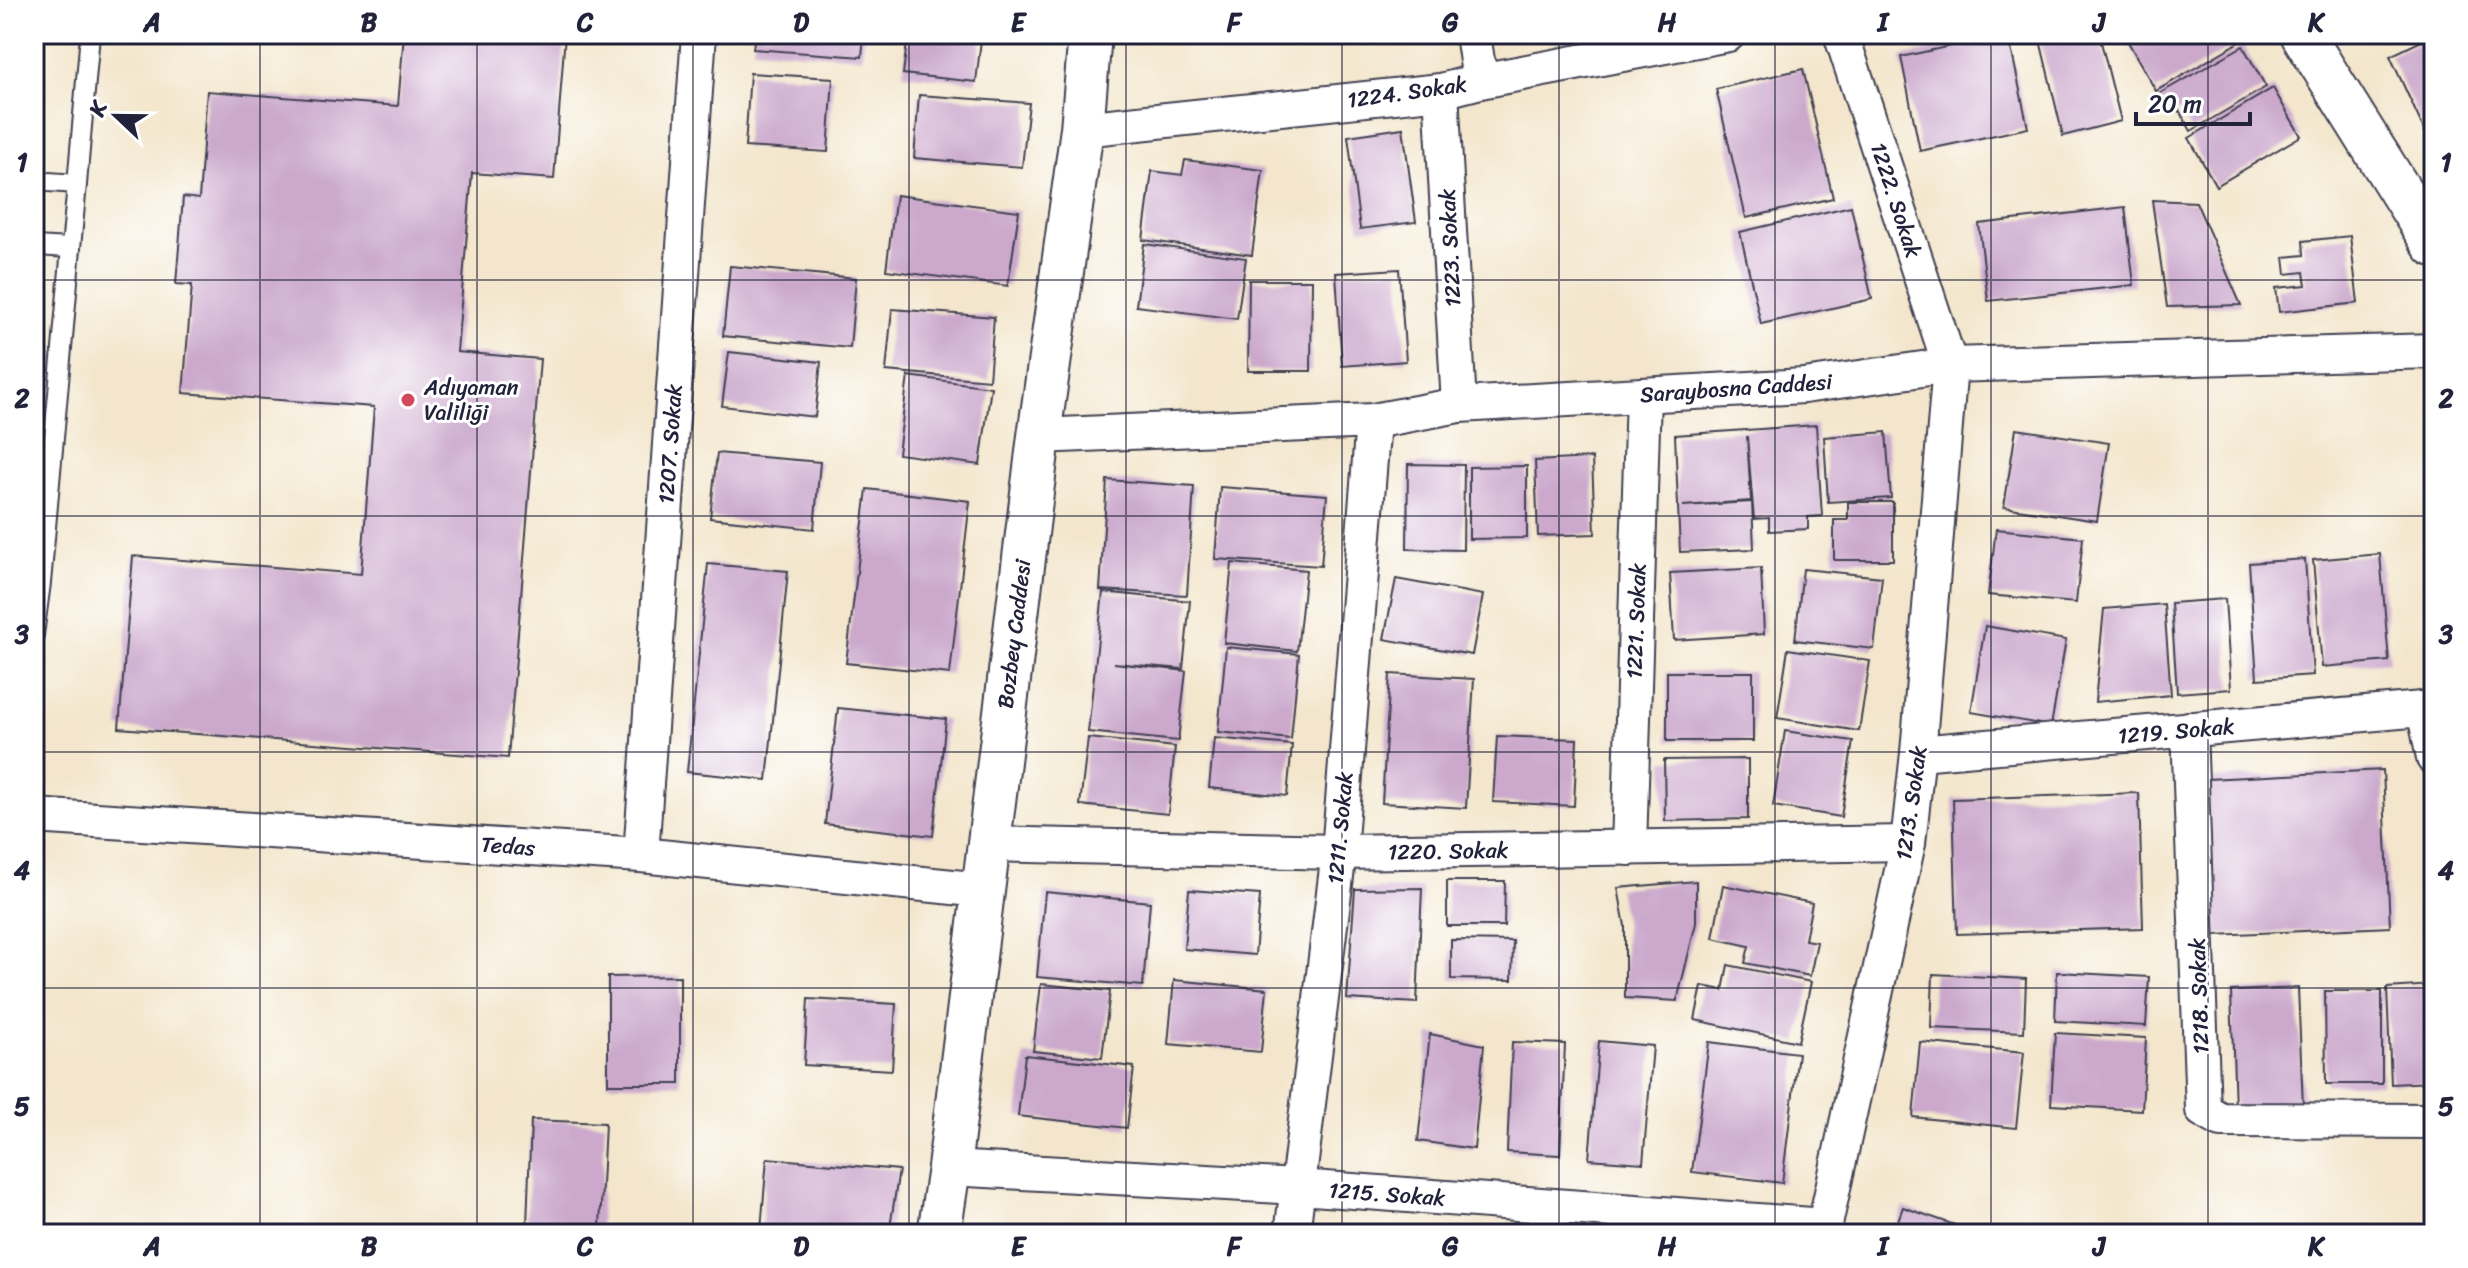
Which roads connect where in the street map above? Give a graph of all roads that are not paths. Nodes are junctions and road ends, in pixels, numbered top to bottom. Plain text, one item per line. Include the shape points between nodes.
1 (90, 34) edge
2 (699, 34) edge
3 (1090, 34) edge
4 (1473, 34) edge
5 (1728, 34) edge
6 (1841, 34) edge
7 (2302, 34) edge
8 (1480, 81) junction
9 (1441, 91) junction
10 (1082, 129) junction
11 (34, 181) edge
12 (77, 184) junction
13 (2434, 245) edge
14 (34, 246) edge
15 (71, 248) junction
16 (2434, 351) edge
17 (1950, 365) junction
18 (1643, 395) junction
19 (1459, 405) junction
20 (1373, 421) junction
21 (1039, 436) junction
22 (37, 583) edge
23 (34, 635) edge
24 (2429, 709) edge
25 (2189, 729) junction
26 (1918, 753) junction
27 (2434, 758) edge
28 (34, 816) edge
29 (1908, 843) junction
30 (988, 844) junction
31 (1629, 848) junction
32 (1339, 852) junction
33 (641, 855) junction
34 (982, 890) junction
35 (2434, 1121) edge
36 (949, 1168) junction
37 (1299, 1187) junction
38 (1824, 1230) edge
39 (939, 1234) edge
40 (1292, 1234) edge

1 - 12 lane
2 - 33 street, 1207. Sokak
3 - 10 street, Bozbey Caddesi
4 - 8 street
5 - 8 street, 1224. Sokak
6 - 17 street, 1222. Sokak
7 - 13 street
8 - 9 street, 1224. Sokak
9 - 10 street, 1224. Sokak
9 - 19 street, 1223. Sokak
10 - 21 street, Bozbey Caddesi
11 - 12 lane
12 - 15 lane
14 - 15 lane
15 - 22 lane
16 - 17 street, Saraybosna Caddesi
17 - 18 street, Saraybosna Caddesi via 1804,386
17 - 26 street, 1213. Sokak
18 - 19 street, Saraybosna Caddesi
18 - 31 street, 1221. Sokak
19 - 20 street, Saraybosna Caddesi
20 - 21 street, Saraybosna Caddesi
20 - 32 street, 1211. Sokak
21 - 30 street, Bozbey Caddesi
22 - 23 lane
24 - 25 street, 1219. Sokak
24 - 27 street
25 - 26 street, 1219. Sokak
25 - 35 street, 1218. Sokak via 2203,1110 2221,1120
26 - 29 street, 1213. Sokak
28 - 33 street, Tedas
29 - 31 street, 1220. Sokak
29 - 38 street, 1213. Sokak
30 - 32 street, 1220. Sokak
30 - 34 street, Bozbey Caddesi
31 - 32 street, 1220. Sokak
32 - 37 street, 1211. Sokak
33 - 34 street, Tedas
34 - 36 street, Bozbey Caddesi
36 - 37 street, 1215. Sokak
36 - 39 street, Bozbey Caddesi
37 - 38 street, 1215. Sokak
37 - 40 street, 1211. Sokak

